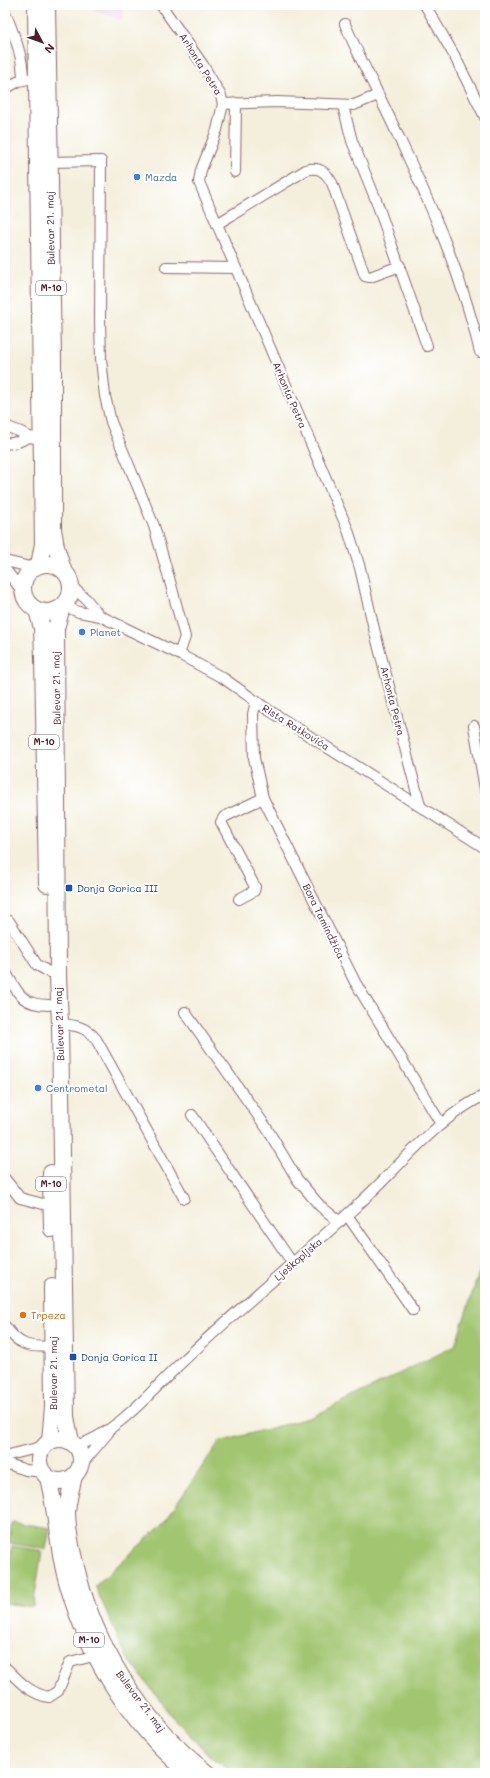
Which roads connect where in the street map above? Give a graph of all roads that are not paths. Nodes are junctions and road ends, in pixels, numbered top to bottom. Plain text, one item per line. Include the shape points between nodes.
1 (36, 5) edge
2 (47, 5) edge
3 (161, 5) edge
4 (425, 5) edge
5 (5, 12) edge
6 (345, 24) dead end
7 (30, 79) junction
8 (5, 89) edge
9 (378, 95) junction
10 (236, 103) junction
11 (223, 104) junction
12 (343, 106) junction
13 (485, 117) edge
14 (49, 162) junction
15 (235, 172) dead end
16 (216, 224) junction
17 (400, 266) junction
18 (166, 267) dead end
19 (236, 268) junction
20 (427, 346) dead end
21 (480, 352) dead end
22 (5, 426) edge
23 (35, 438) junction
24 (5, 444) edge
25 (5, 561) edge
26 (37, 567) junction
27 (5, 569) edge
28 (63, 570) junction
29 (72, 587) junction
30 (24, 592) junction
31 (63, 607) junction
32 (37, 610) junction
33 (100, 616) junction
34 (179, 654) junction
35 (256, 701) junction
36 (474, 726) dead end
37 (485, 789) edge
38 (263, 798) junction
39 (420, 805) junction
40 (485, 848) edge
41 (239, 899) dead end
42 (8, 921) dead end
43 (5, 971) edge
44 (48, 972) junction
45 (49, 1005) junction
46 (185, 1012) dead end
47 (60, 1024) junction
48 (485, 1095) edge
49 (192, 1115) dead end
50 (441, 1124) junction
51 (5, 1179) edge
52 (184, 1198) dead end
53 (51, 1206) junction
54 (343, 1219) junction
55 (293, 1264) junction
56 (413, 1310) dead end
57 (5, 1326) edge
58 (53, 1346) junction
59 (113, 1427) junction
60 (48, 1443) junction
61 (73, 1444) junction
62 (5, 1456) edge
63 (5, 1463) edge
64 (78, 1471) junction
65 (45, 1475) junction
66 (97, 1655) junction
67 (5, 1667) edge
68 (188, 1773) edge
69 (207, 1773) edge

1 - 7 main road, Bulevar 21. maj / M-10
2 - 14 main road, Bulevar 21. maj / M-10
3 - 11 street, Arhonta Petra via 203,65
4 - 13 street via 454,54
5 - 7 street
6 - 9 street
7 - 8 street
7 - 23 main road, Bulevar 21. maj / M-10
9 - 12 street via 354,105
9 - 21 street via 417,175 450,257
10 - 11 street
10 - 12 street via 321,103
10 - 15 street
11 - 16 street, Arhonta Petra via 217,130 199,177
12 - 17 street via 352,140
14 - 28 main road, Bulevar 21. maj / M-10 via 53,529
14 - 34 street via 101,161 100,321 105,396 111,422 154,526 171,585 184,637
16 - 17 street via 306,170 316,168 326,174 332,183 364,276 370,277
16 - 19 street, Arhonta Petra
17 - 20 street
18 - 19 street
19 - 39 street, Arhonta Petra via 348,530
22 - 23 street
23 - 24 street
23 - 26 main road, Bulevar 21. maj / M-10 via 43,544
25 - 26 street
26 - 28 main road via 52,564
26 - 30 main road, Bulevar 21. maj / M-10 via 27,576
27 - 30 street
28 - 29 main road, Bulevar 21. maj / M-10 via 68,575
29 - 31 main road, Bulevar 21. maj / M-10
29 - 33 street, Rista Ratkovića
30 - 32 main road, Bulevar 21. maj / M-10 via 28,603
31 - 32 main road via 50,612
31 - 33 street, Rista Ratkovića
31 - 47 main road, Bulevar 21. maj / M-10 via 56,628
32 - 44 main road, Bulevar 21. maj / M-10 via 42,628 43,657
33 - 34 street, Rista Ratkovića
34 - 35 street, Rista Ratkovića via 230,682
35 - 38 street, Bora Tamindžića via 253,714 254,758
35 - 39 street, Rista Ratkovića
36 - 37 street
38 - 41 street via 224,817 221,822 255,887
38 - 50 street, Bora Tamindžića via 355,982
39 - 40 street, Rista Ratkovića
42 - 44 street via 37,965
43 - 45 street via 22,998 32,1004
44 - 45 main road, Bulevar 21. maj / M-10
45 - 53 main road, Bulevar 21. maj / M-10
46 - 54 street via 266,1127 297,1179 320,1206
47 - 52 street via 80,1026 96,1039
47 - 61 main road, Bulevar 21. maj / M-10 via 64,1370 66,1417
48 - 50 street, Lješkopljska
49 - 55 street
50 - 54 street, Lješkopljska
51 - 53 street via 20,1198
53 - 58 main road, Bulevar 21. maj / M-10
54 - 55 street, Lješkopljska
54 - 56 street
55 - 59 street, Lješkopljska via 212,1334
57 - 58 street via 20,1342 32,1346
58 - 60 main road, Bulevar 21. maj / M-10 via 53,1407
59 - 61 street, Lješkopljska via 88,1442
59 - 64 street, Lješkopljska
60 - 61 main road via 64,1439
60 - 62 street
60 - 65 main road, Bulevar 21. maj / M-10 via 39,1458
61 - 64 main road, Bulevar 21. maj / M-10 via 80,1451
63 - 65 street
64 - 65 main road via 61,1482
64 - 69 main road, Bulevar 21. maj / M-10 via 68,1502 68,1529 77,1571 97,1630 122,1678 146,1711 167,1736
65 - 66 main road, Bulevar 21. maj / M-10 via 54,1504 60,1548 70,1591 85,1633
66 - 67 street via 70,1662 61,1686 49,1697 33,1692
66 - 68 main road, Bulevar 21. maj / M-10 via 117,1692 139,1722

